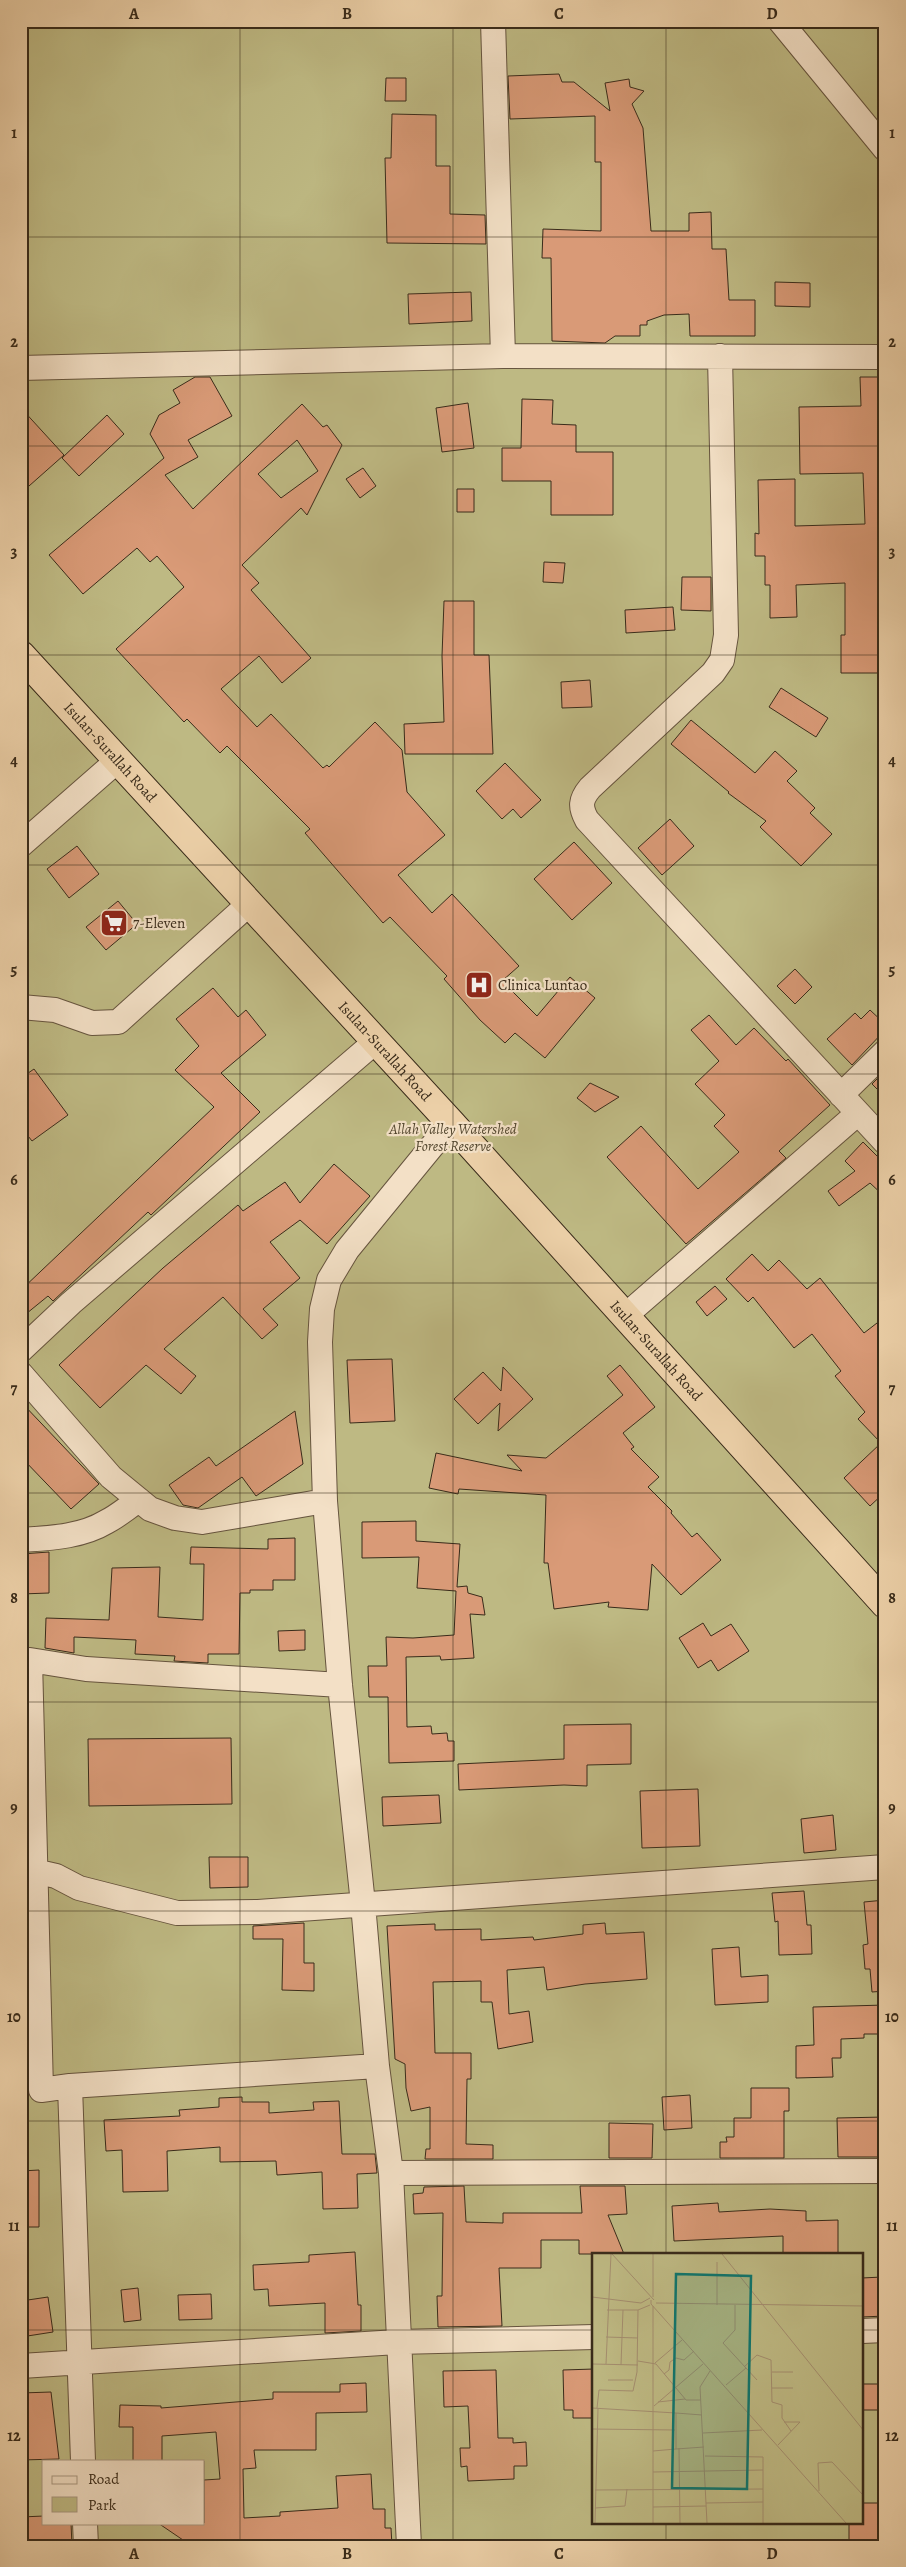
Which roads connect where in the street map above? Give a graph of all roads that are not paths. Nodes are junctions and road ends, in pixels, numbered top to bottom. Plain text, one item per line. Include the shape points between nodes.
1 (493, 21) edge
2 (780, 21) edge
3 (885, 149) edge
4 (502, 356) junction
5 (720, 356) junction
6 (885, 357) edge
7 (21, 368) edge
8 (21, 656) edge
9 (117, 761) junction
10 (21, 845) edge
11 (249, 904) junction
12 (21, 1007) edge
13 (375, 1042) junction
14 (885, 1052) edge
15 (841, 1095) junction
16 (857, 1114) junction
17 (451, 1123) junction
18 (885, 1142) edge
19 (626, 1315) junction
20 (21, 1350) edge
21 (21, 1374) edge
22 (139, 1500) junction
23 (325, 1501) junction
24 (21, 1540) edge
25 (885, 1604) edge
26 (25, 1658) edge
27 (340, 1684) junction
28 (885, 1866) edge
29 (28, 1871) edge
30 (363, 1904) junction
31 (377, 2066) junction
32 (70, 2086) junction
33 (31, 2092) edge
34 (885, 2171) edge
35 (391, 2173) junction
36 (885, 2330) edge
37 (864, 2331) edge
38 (592, 2337) edge
39 (397, 2342) junction
40 (79, 2364) junction
41 (21, 2366) edge
42 (83, 2460) edge
43 (85, 2524) edge
44 (86, 2546) edge
45 (409, 2546) edge

1 - 4 street
2 - 3 street
4 - 5 street
4 - 7 street
5 - 6 street
5 - 15 street via 726,634 722,660 713,673 590,788 582,800 581,809 587,820
8 - 9 highway, Isulan-Surallah Road
9 - 10 street
9 - 11 highway, Isulan-Surallah Road
11 - 12 street via 118,1022 92,1023 56,1010
11 - 13 highway, Isulan-Surallah Road
13 - 17 highway, Isulan-Surallah Road
13 - 20 street via 71,1303
14 - 15 street
15 - 16 street
16 - 18 street
16 - 19 street
17 - 19 highway, Isulan-Surallah Road
17 - 23 street via 347,1250 329,1280 322,1309 320,1342
19 - 25 highway, Isulan-Surallah Road
21 - 22 street via 111,1477
22 - 23 street via 150,1509 175,1518 202,1522
22 - 24 street via 105,1523 83,1532
23 - 27 street
26 - 27 street via 86,1670
26 - 29 street
27 - 30 street
28 - 30 street
29 - 30 street via 56,1876 79,1888 177,1913 258,1912
29 - 33 street
30 - 31 street
31 - 32 street
31 - 35 street
32 - 33 street
32 - 40 street
34 - 35 street
35 - 39 street
36 - 37 street
38 - 39 street
39 - 40 street
39 - 45 street
40 - 41 street
40 - 42 street
43 - 44 street

